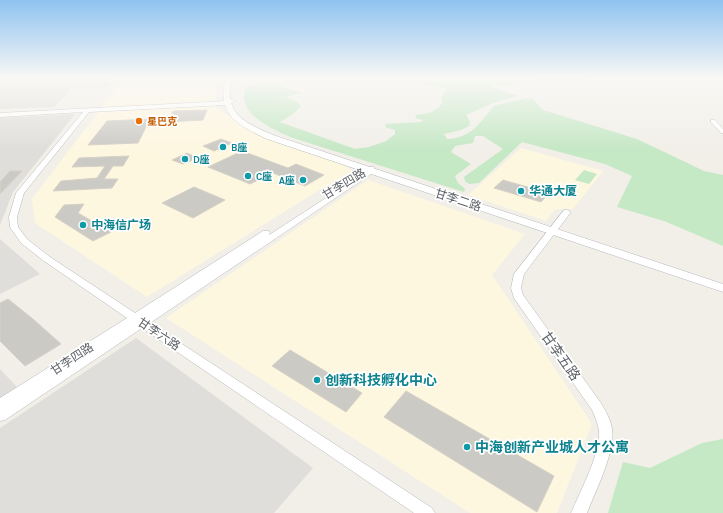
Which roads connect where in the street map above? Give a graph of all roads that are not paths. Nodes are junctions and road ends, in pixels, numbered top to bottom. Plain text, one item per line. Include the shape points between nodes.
1 (229, 102) joint
2 (87, 111) dead end
3 (0, 114) edge
4 (713, 121) dead end
5 (723, 132) edge
6 (370, 169) junction
7 (567, 212) dead end
8 (554, 229) junction
9 (723, 282) edge
10 (723, 288) edge
11 (138, 320) junction
12 (0, 405) edge
13 (0, 416) edge
14 (427, 513) edge
15 (579, 513) edge

1 - 3 street
1 - 6 main road, 甘李二路 via 244,123 270,137
2 - 11 street, 甘李六路 via 20,193 13,217 14,228 24,241 47,260
4 - 5 street
6 - 8 main road, 甘李二路
6 - 11 street, 甘李四路
7 - 8 street, 甘李五路
8 - 9 main road, 甘李二路
8 - 10 main road, 甘李二路
8 - 15 street, 甘李五路 via 519,274 516,288 518,296 604,420 606,432 603,448
11 - 12 street, 甘李四路
11 - 13 street, 甘李四路
11 - 14 street, 甘李六路

